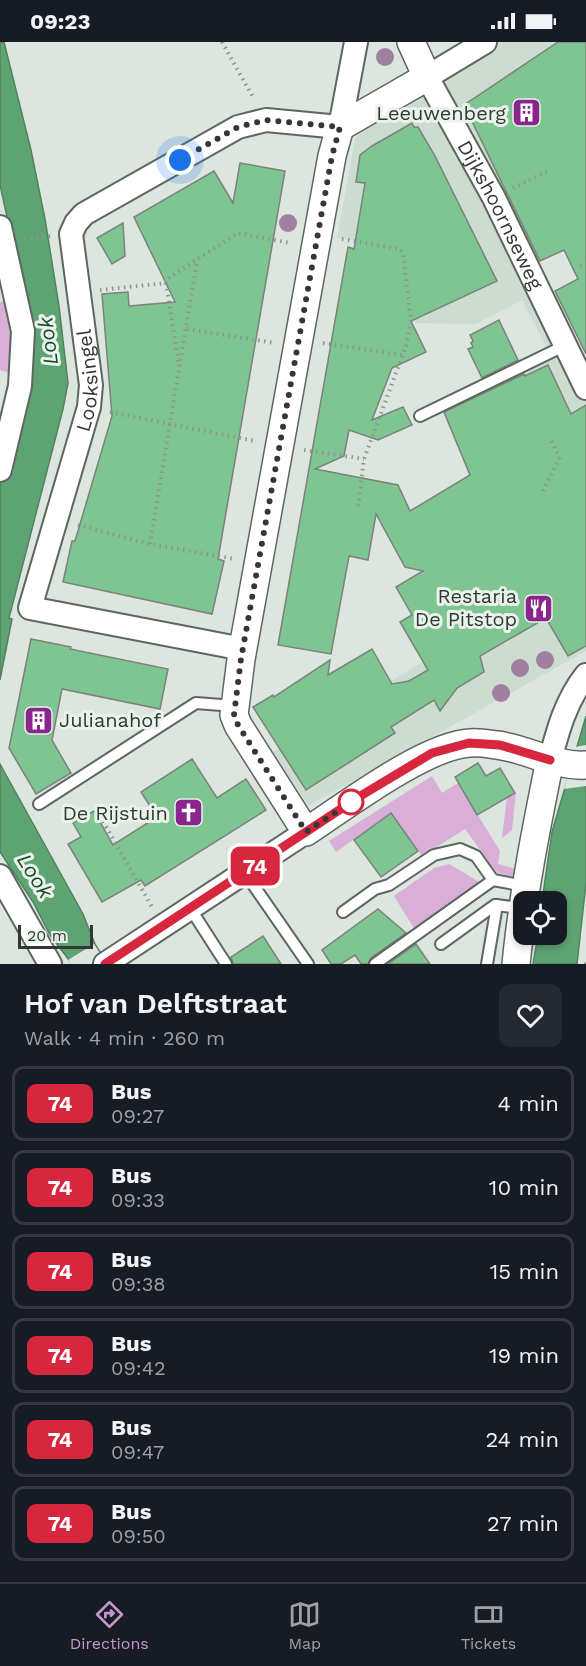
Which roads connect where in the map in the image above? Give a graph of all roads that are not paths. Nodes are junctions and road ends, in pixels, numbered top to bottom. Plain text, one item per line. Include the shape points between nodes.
1 (356, 42) edge
2 (411, 42) edge
3 (485, 42) edge
4 (427, 77) junction
5 (340, 127) junction
6 (0, 227) edge
7 (566, 345) junction
8 (586, 388) edge
9 (420, 416) dead end
10 (0, 470) edge
11 (243, 650) junction
12 (586, 675) edge
13 (235, 706) junction
14 (569, 764) edge
15 (39, 804) dead end
16 (306, 832) junction
17 (245, 873) junction
18 (0, 876) edge
19 (494, 880) junction
20 (519, 891) edge
21 (513, 898) edge
22 (513, 901) edge
23 (513, 905) edge
24 (190, 908) junction
25 (343, 912) dead end
26 (441, 944) dead end
27 (516, 945) edge
28 (50, 964) edge
29 (105, 964) edge
30 (226, 964) edge
31 (308, 964) edge
32 (375, 964) edge
33 (487, 964) edge
34 (516, 964) edge

1 - 5 street
2 - 4 street, Dijkshoornseweg
3 - 4 street
4 - 5 street
4 - 7 street, Dijkshoornseweg via 494,198
5 - 11 street via 308,240 281,446
5 - 11 street, Looksingel via 266,120 238,127 84,214 71,234 91,385 89,407 30,608
6 - 10 street via 23,331 20,386
7 - 8 street, Dijkshoornseweg
7 - 9 lane
11 - 13 street
12 - 14 street via 561,718
13 - 15 lane via 196,703
13 - 16 street via 238,725
14 - 16 street via 500,745 469,743 432,753
14 - 20 street
16 - 17 street
17 - 24 street
17 - 31 lane
18 - 28 street
19 - 21 lane
19 - 25 lane via 476,856 460,849 434,855
19 - 32 lane
22 - 26 lane
23 - 33 lane
24 - 29 street
24 - 30 lane
27 - 34 street

